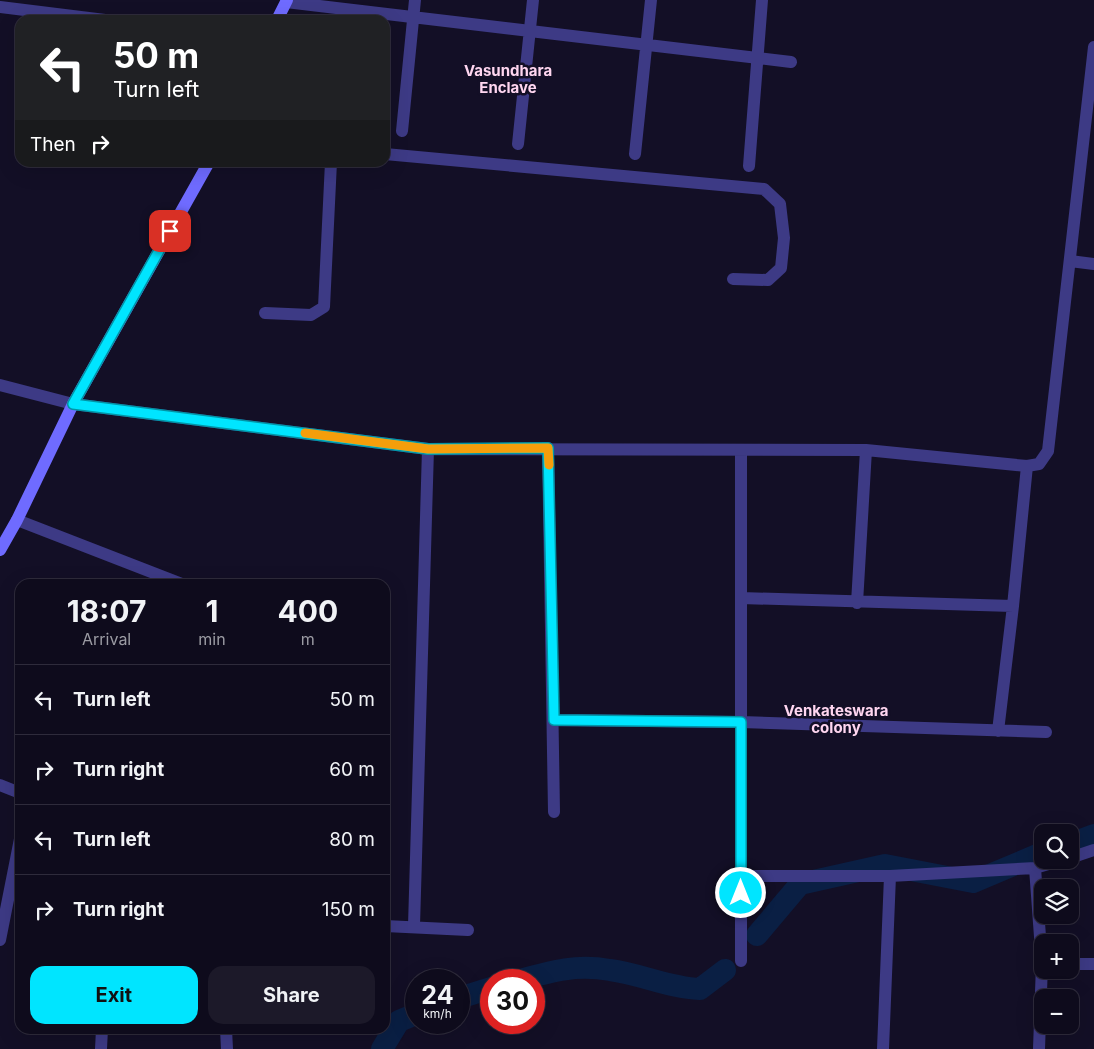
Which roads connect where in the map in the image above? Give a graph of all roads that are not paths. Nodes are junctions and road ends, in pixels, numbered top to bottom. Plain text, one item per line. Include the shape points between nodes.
1 (415, 0) edge
2 (533, 0) edge
3 (651, 0) edge
4 (762, 0) edge
5 (286, 1) edge
6 (0, 7) edge
7 (65, 15) edge
8 (279, 15) edge
9 (347, 15) edge
10 (390, 16) edge
11 (414, 17) junction
12 (530, 31) junction
13 (647, 44) junction
14 (1094, 47) edge
15 (757, 58) junction
16 (791, 62) dead end
17 (402, 131) dead end
18 (1089, 140) edge
19 (518, 144) dead end
20 (390, 154) edge
21 (635, 154) dead end
22 (749, 166) dead end
23 (206, 167) edge
24 (331, 167) edge
25 (1070, 261) junction
26 (1094, 264) edge
27 (733, 278) dead end
28 (265, 313) dead end
29 (0, 384) edge
30 (73, 404) junction
31 (548, 448) junction
32 (428, 449) junction
33 (741, 450) junction
34 (866, 450) junction
35 (1027, 466) junction
36 (17, 520) junction
37 (0, 550) edge
38 (169, 579) edge
39 (741, 598) junction
40 (857, 603) junction
41 (1013, 606) junction
42 (554, 720) junction
43 (741, 722) junction
44 (998, 731) junction
45 (1046, 732) dead end
46 (0, 785) edge
47 (15, 790) edge
48 (554, 812) dead end
49 (1094, 850) edge
50 (1079, 855) edge
51 (15, 864) edge
52 (1034, 868) edge
53 (1035, 869) edge
54 (741, 876) junction
55 (890, 876) junction
56 (390, 926) edge
57 (414, 926) junction
58 (468, 930) dead end
59 (1040, 934) edge
60 (0, 940) edge
61 (741, 962) dead end
62 (1079, 964) edge
63 (1094, 964) edge
64 (1041, 979) edge
65 (102, 1034) edge
66 (226, 1034) edge
67 (101, 1049) edge
68 (227, 1049) edge
69 (883, 1049) edge
70 (1039, 1049) edge

1 - 11 street
2 - 12 street
3 - 13 street
4 - 15 street
5 - 8 street
5 - 9 street
6 - 7 street
10 - 11 street
11 - 12 street
11 - 17 street
12 - 13 street
12 - 19 street
13 - 15 street
13 - 21 street
14 - 18 street
15 - 16 street
15 - 22 street
18 - 25 street
20 - 27 street via 764,189 780,204 784,238 781,268 768,280
23 - 30 street
24 - 28 street via 324,306 311,315
25 - 26 street
25 - 35 street via 1048,451 1039,464
29 - 30 street
30 - 32 street
30 - 36 street
31 - 32 street
31 - 33 street
31 - 42 street
32 - 57 street
33 - 34 street
33 - 39 street
34 - 35 street
34 - 40 street
35 - 41 street
36 - 37 street
36 - 38 street
39 - 40 street
39 - 43 street
40 - 41 street
41 - 44 street
42 - 43 street
42 - 48 street
43 - 44 street
43 - 54 street
44 - 45 street
46 - 47 street
49 - 50 street
51 - 60 street
52 - 55 street
53 - 59 street
54 - 55 street
54 - 61 street
55 - 69 street
56 - 57 street
57 - 58 street
62 - 63 street
64 - 70 street
65 - 67 street
66 - 68 street

